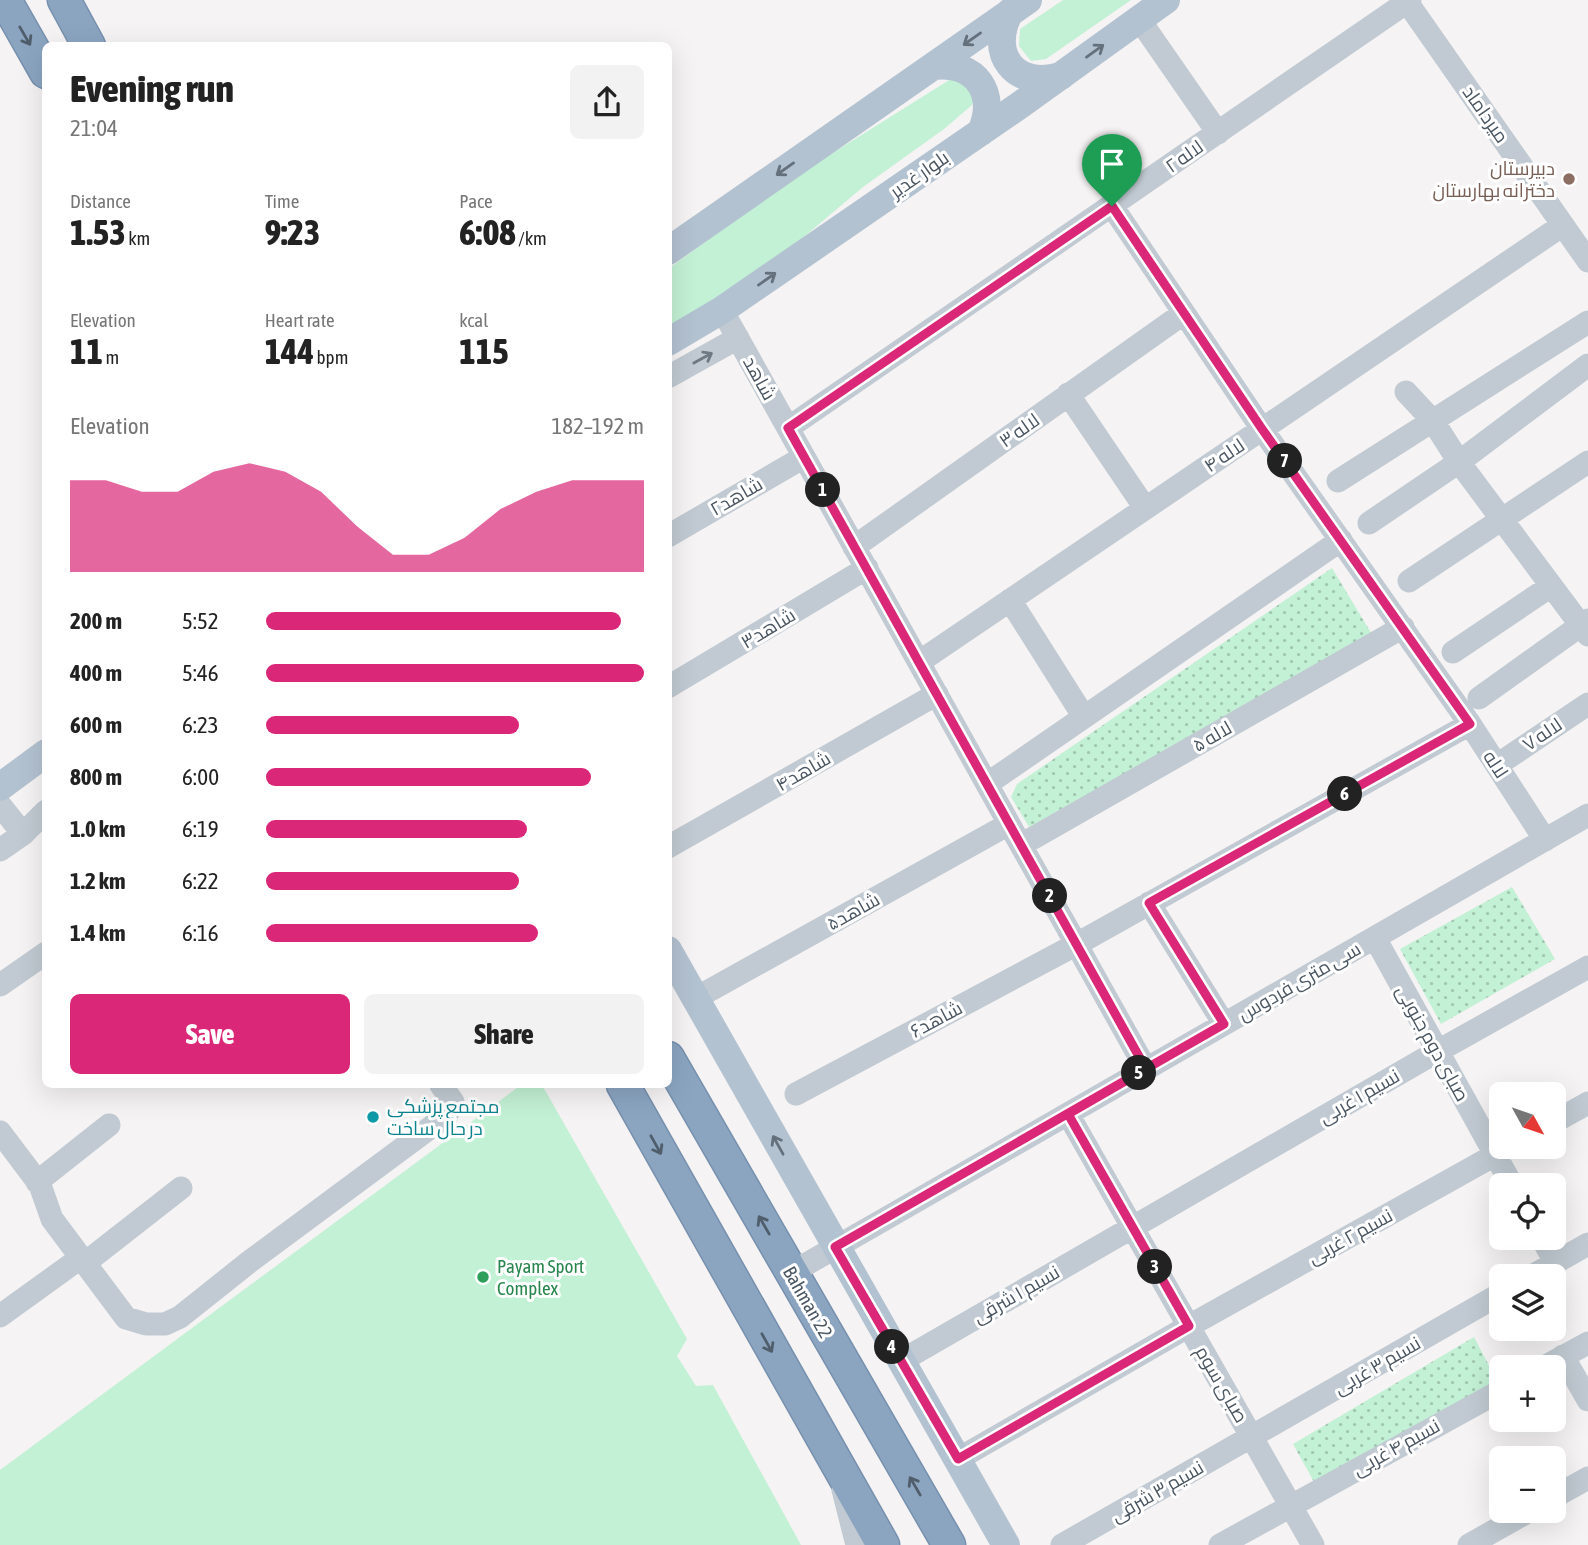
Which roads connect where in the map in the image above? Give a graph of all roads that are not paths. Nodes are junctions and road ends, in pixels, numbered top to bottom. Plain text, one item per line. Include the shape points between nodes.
1 (5, 0) edge
2 (64, 0) edge
3 (1166, 0) edge
4 (1409, 1) edge
5 (1019, 6) edge
6 (1139, 19) junction
7 (87, 42) edge
8 (42, 65) edge
9 (934, 66) junction
10 (1061, 76) junction
11 (981, 132) junction
12 (1218, 133) junction
13 (1112, 206) junction
14 (1563, 225) junction
15 (672, 248) edge
16 (1588, 261) edge
17 (722, 310) junction
18 (1184, 313) junction
19 (1588, 322) edge
20 (738, 338) junction
21 (672, 340) edge
22 (1588, 365) edge
23 (672, 375) edge
24 (1406, 392) dead end
25 (1068, 394) junction
26 (1433, 421) junction
27 (788, 428) junction
28 (1262, 429) junction
29 (804, 457) junction
30 (1459, 462) junction
31 (1588, 462) edge
32 (1338, 481) dead end
33 (1145, 508) junction
34 (1502, 519) junction
35 (1369, 523) dead end
36 (672, 534) edge
37 (1341, 540) junction
38 (854, 547) junction
39 (867, 568) junction
40 (1409, 581) dead end
41 (1551, 586) junction
42 (1010, 600) junction
43 (1403, 627) junction
44 (1585, 627) edge
45 (1453, 652) dead end
46 (919, 662) junction
47 (672, 685) edge
48 (937, 694) junction
49 (1479, 698) dead end
50 (1588, 704) edge
51 (1084, 717) junction
52 (1470, 724) junction
53 (42, 756) edge
54 (1497, 765) junction
55 (987, 784) junction
56 (0, 787) edge
57 (0, 805) edge
58 (42, 815) edge
59 (1587, 817) edge
60 (1009, 824) junction
61 (23, 834) junction
62 (1545, 840) junction
63 (1021, 845) junction
64 (672, 846) edge
65 (0, 850) edge
66 (1149, 903) junction
67 (1375, 937) junction
68 (1077, 944) junction
69 (42, 956) edge
70 (672, 957) edge
71 (1588, 967) edge
72 (0, 985) edge
73 (696, 999) junction
74 (1224, 1024) junction
75 (1438, 1051) junction
76 (672, 1065) edge
77 (1146, 1069) junction
78 (443, 1088) edge
79 (625, 1088) edge
80 (796, 1094) dead end
81 (1588, 1103) edge
82 (1068, 1114) junction
83 (1566, 1115) edge
84 (109, 1125) dead end
85 (1489, 1129) edge
86 (0, 1132) edge
87 (1489, 1158) edge
88 (37, 1182) junction
89 (181, 1188) dead end
90 (1132, 1226) junction
91 (1588, 1244) edge
92 (835, 1247) junction
93 (1548, 1250) edge
94 (1555, 1262) junction
95 (79, 1264) junction
96 (1552, 1264) edge
97 (791, 1273) junction
98 (1489, 1300) edge
99 (0, 1316) edge
100 (1189, 1326) junction
101 (1588, 1343) edge
102 (1566, 1355) edge
103 (901, 1361) junction
104 (1566, 1376) edge
105 (1489, 1397) edge
106 (1588, 1400) edge
107 (1252, 1437) junction
108 (958, 1459) junction
109 (837, 1466) junction
110 (1588, 1478) edge
111 (1566, 1490) edge
112 (1290, 1504) junction
113 (1508, 1523) edge
114 (857, 1545) edge
115 (883, 1545) edge
116 (949, 1545) edge
117 (1006, 1545) edge
118 (1062, 1545) edge
119 (1220, 1545) edge
120 (1313, 1545) edge
121 (1469, 1545) edge

1 -> 8 highway
2 - 7 highway
3 - 6 main road, بلوار غدیر
4 - 12 street, لاله ۲
4 - 14 street, میرداماد
5 -> 9 main road
5 - 10 main road via 1003,25 1000,39 1009,65 1033,79
10 -> 6 main road, بلوار غدیر
6 - 12 street
9 - 11 main road via 948,64 975,76 988,103
9 -> 15 main road
10 - 11 main road, بلوار غدیر
17 -> 11 main road, بلوار غدیر
12 - 13 street, لاله ۲
13 - 18 street, لاله
13 - 27 street, لاله ۲
14 - 16 street, میرداماد
14 - 28 street, لاله ۴
17 - 20 street, شاهد
17 - 21 main road, بلوار غدیر
18 - 25 street, لاله ۳
18 - 28 street, لاله
19 - 26 street
23 -> 20 street
20 - 27 street, شاهد
22 - 30 street
24 - 26 street
25 - 33 street
25 - 38 street, لاله ۳
26 - 30 street
26 - 32 street
27 - 29 street, شاهد
28 - 33 street, لاله ۴
28 - 37 street, لاله
29 - 36 street, شاهد۲
29 - 38 street, شاهد
30 - 34 street
30 - 35 street
31 - 34 street
33 - 42 street, لاله ۴
34 - 40 street
34 - 41 street
37 - 43 street, لاله
37 - 51 street
38 - 39 street, شاهد
39 - 46 street, شاهد
39 - 47 street, شاهد۳
41 - 44 street
41 - 45 street
42 - 46 street, لاله ۴
42 - 51 street
43 - 52 street, لاله
43 - 63 street, لاله ۵
44 - 49 street
46 - 48 street, شاهد
48 - 55 street, شاهد
48 - 64 street, شاهد۴
50 - 54 street, لاله ۷
51 - 55 street
52 - 54 street, لاله
52 - 66 street, شاهد۶
53 - 56 main road
54 - 62 street, لاله
55 - 60 street, شاهد
57 - 61 street
58 - 61 street
59 - 62 street, سی متری فردوس
60 - 63 street, شاهد
60 - 73 street, شاهد۵
61 - 65 street
62 - 67 street, سی متری فردوس
63 - 68 street, شاهد
66 - 68 street, شاهد۶
66 - 74 street
67 - 74 street, سی متری فردوس
67 - 75 street, صبای دوم جنوبی
68 - 77 street, شاهد
68 - 80 street, شاهد۶
69 - 72 street
70 - 73 main road
71 - 75 street, نسیم ۱ غربی
92 -> 73 main road
74 - 77 street, سی متری فردوس
75 - 85 street, صبای دوم جنوبی
75 - 90 street, نسیم ۱ غربی
97 -> 76 highway, Bahman 22
77 - 82 street, سی متری فردوس
78 - 95 street via 453,1102 446,1116 180,1317 165,1324 126,1318
79 -> 109 highway
81 - 83 street
82 - 90 street, صبای سوم
82 - 92 street, سی متری فردوس
84 - 88 street
86 - 88 street
87 - 100 street, نسیم ۲ غربی
88 - 95 street via 52,1219
89 - 95 street
90 - 100 street, صبای سوم
90 - 103 street, نسیم ۱ شرقی
91 - 94 street
92 - 97 street, سی متری فردوس
92 - 103 main road
93 - 94 street
94 - 96 street
95 - 99 street
116 -> 97 highway, Bahman 22
98 - 107 street, نسیم ۳ غربی
100 - 107 street, صبای سوم
100 - 108 street, نسیم ۲ غربی
101 - 102 street
103 - 108 main road
104 - 106 street
105 - 112 street, نسیم ۴ غربی
107 - 112 street, صبای سوم
107 - 118 street, نسیم ۳ شرقی
108 - 117 main road
109 - 114 street
109 - 115 highway
110 - 111 street
112 - 119 street, نسیم ۴ غربی
112 - 120 street, صبای سوم
113 - 121 street

